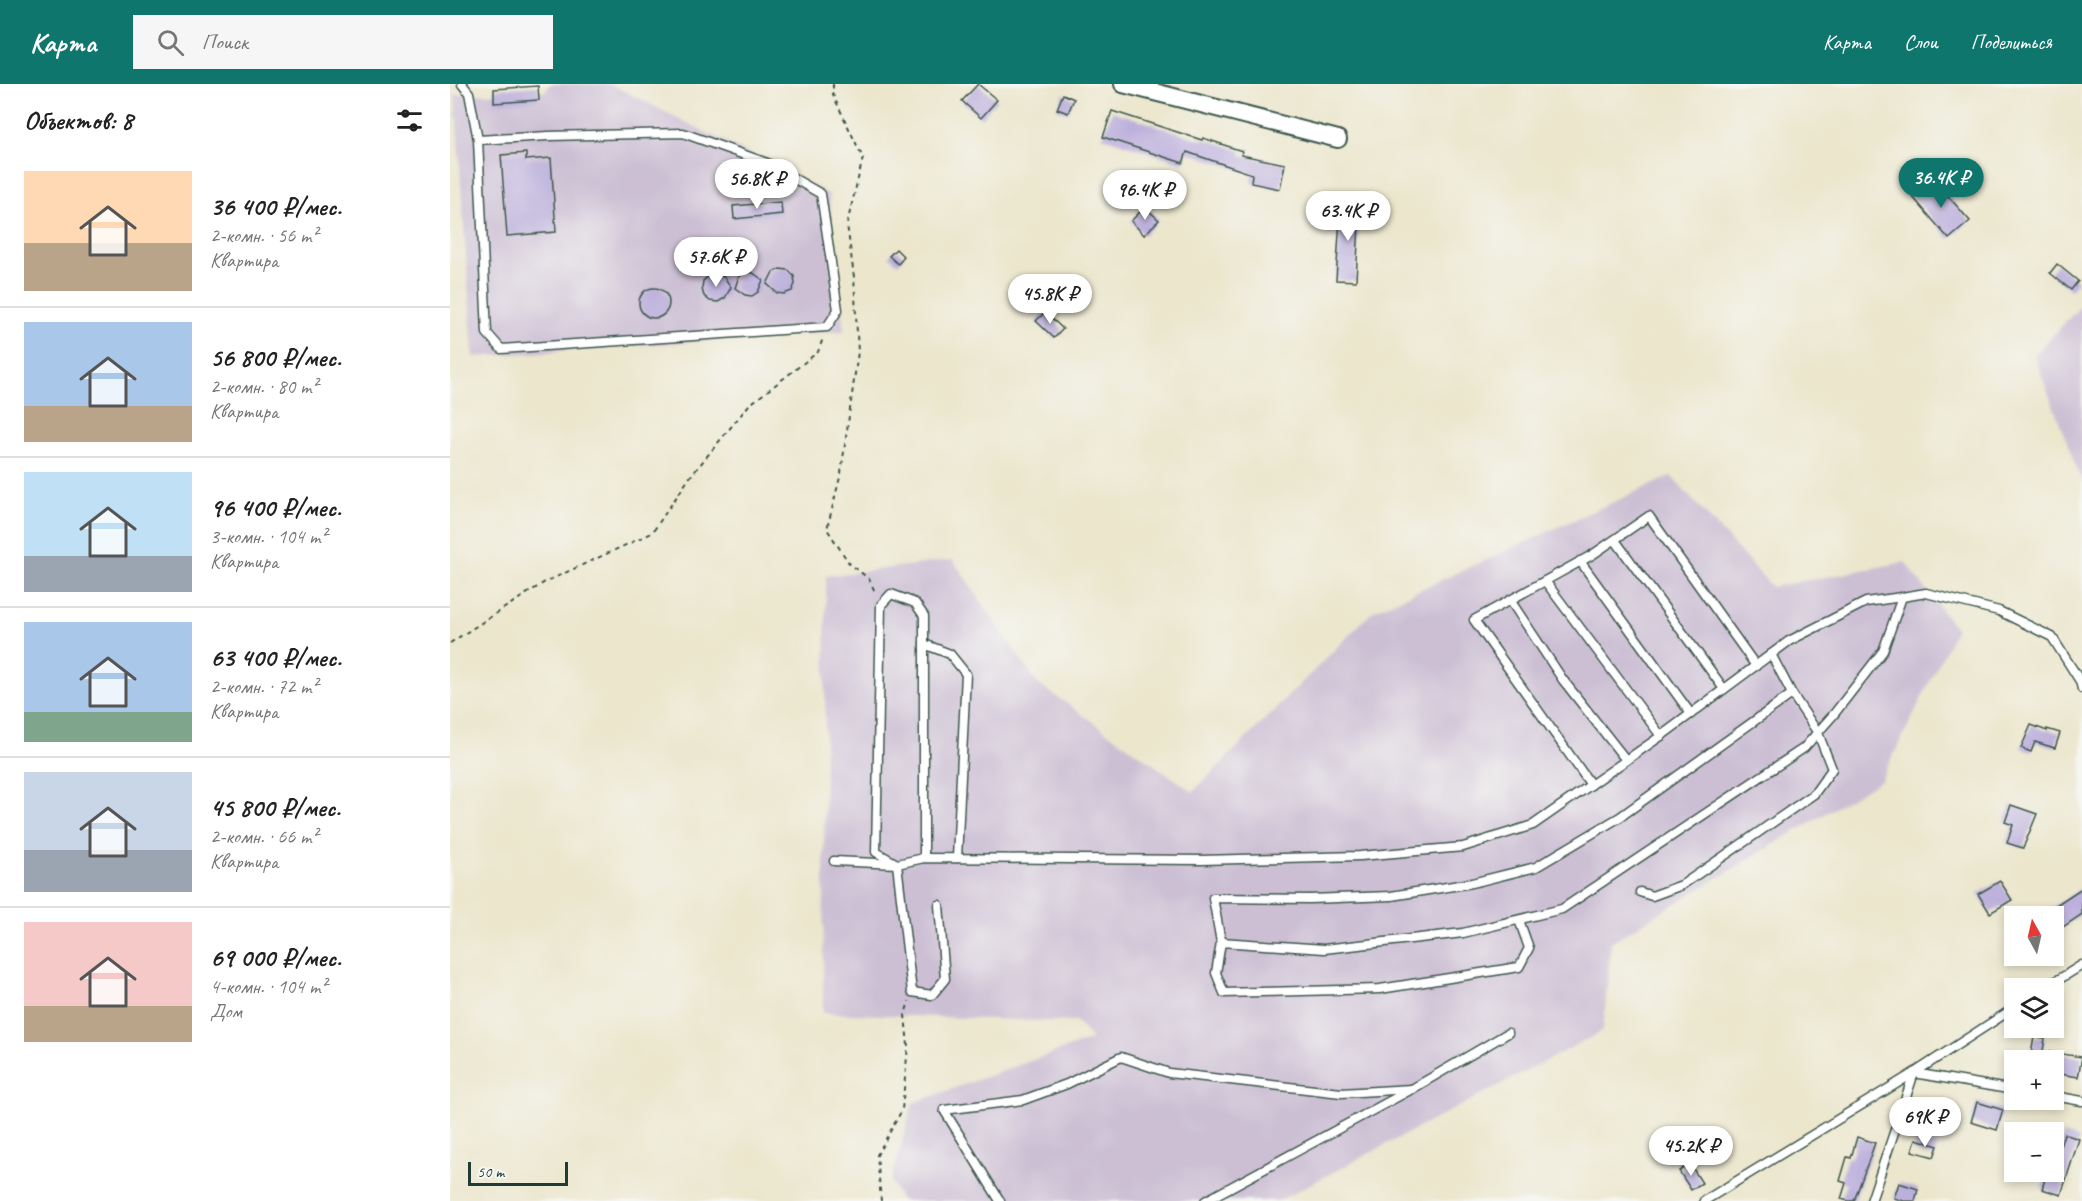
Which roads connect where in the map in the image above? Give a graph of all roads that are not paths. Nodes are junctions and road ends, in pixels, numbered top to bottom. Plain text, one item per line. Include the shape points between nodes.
1 (462, 84) edge
2 (1124, 84) edge
3 (1338, 139) dead end
4 (478, 140) junction
5 (1615, 540) junction
6 (1580, 561) junction
7 (1545, 581) junction
8 (1902, 597) junction
9 (1510, 600) junction
10 (924, 644) junction
11 (1771, 654) junction
12 (1756, 666) junction
13 (1724, 689) junction
14 (2082, 689) edge
15 (1792, 694) junction
16 (1691, 714) junction
17 (1818, 732) junction
18 (1661, 736) junction
19 (1626, 760) junction
20 (1591, 784) junction
21 (924, 858) junction
22 (957, 858) junction
23 (834, 861) dead end
24 (897, 864) junction
25 (1640, 892) dead end
26 (939, 905) dead end
27 (1520, 920) junction
28 (1221, 942) junction
29 (2082, 965) edge
30 (2061, 978) edge
31 (2004, 1014) edge
32 (1508, 1033) dead end
33 (1914, 1073) junction
34 (2004, 1088) edge
35 (1412, 1089) junction
36 (2064, 1098) edge
37 (2082, 1101) edge
38 (1000, 1201) edge
39 (1205, 1201) edge
40 (1704, 1201) edge
41 (1871, 1201) edge

1 - 4 lane via 469,93
2 - 3 street
4 - 4 lane via 683,133 766,163 820,194 838,310 827,327 501,349 487,333
5 - 6 lane
5 - 12 lane via 1649,516
5 - 13 lane
6 - 7 lane
6 - 16 lane
7 - 9 lane
7 - 18 lane
8 - 11 lane via 1866,603
8 - 14 lane via 1926,593 1999,611 2052,637
8 - 17 lane via 1883,651
9 - 19 lane via 1563,680
9 - 20 lane via 1474,620
10 - 21 lane
10 - 22 lane via 950,654 966,674
10 - 24 lane via 924,615 915,603 891,594 881,605 876,852
11 - 12 lane
11 - 15 lane
12 - 13 lane
13 - 16 lane
15 - 17 lane
15 - 28 lane via 1620,816 1536,867 1472,883 1391,896 1213,898
16 - 18 lane
17 - 25 lane via 1832,769 1814,794 1682,885 1652,896
17 - 27 lane via 1804,748 1562,909
18 - 19 lane
19 - 20 lane
20 - 22 lane via 1533,825 1463,847 1360,856 1201,860
21 - 22 lane
21 - 24 lane
23 - 24 lane
24 - 26 lane via 912,992 933,995 945,979
27 - 28 lane via 1463,933 1324,949
27 - 28 lane via 1529,948 1519,967 1380,989 1224,993 1216,973
29 - 30 lane
31 - 33 lane
32 - 35 lane
33 - 34 lane
33 - 40 lane
33 - 41 lane
35 - 38 lane via 1341,1093 1169,1073 1121,1056 1067,1084 1023,1100 944,1110
35 - 39 lane
36 - 37 lane

